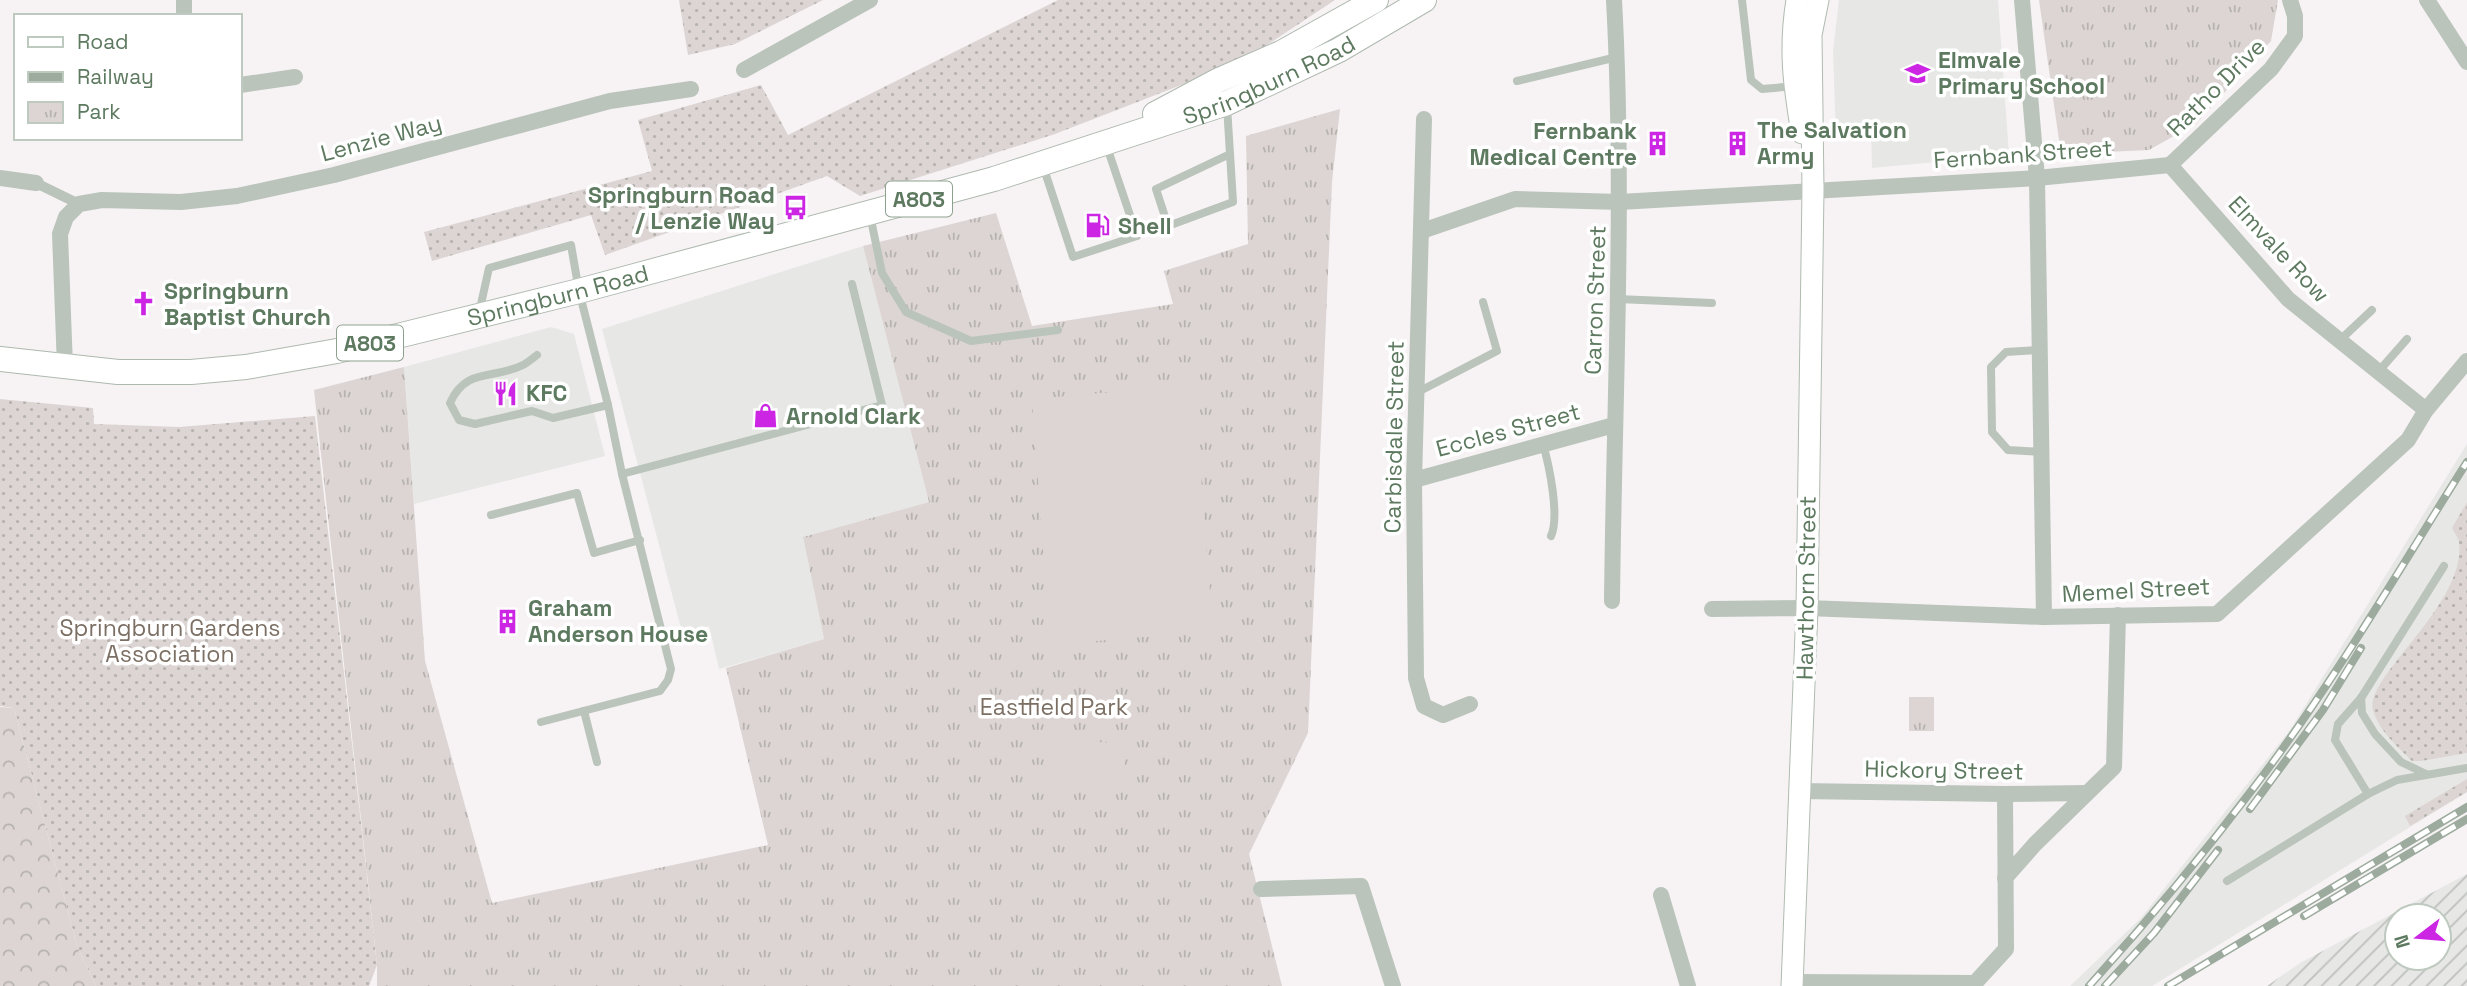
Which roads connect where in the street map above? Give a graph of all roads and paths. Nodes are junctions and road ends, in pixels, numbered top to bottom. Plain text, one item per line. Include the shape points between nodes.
1 (870, 0) edge
2 (1375, 0) edge
3 (1424, 0) edge
4 (1614, 0) edge
5 (1742, 0) edge
6 (1797, 0) edge
7 (1818, 0) edge
8 (2022, 0) edge
9 (2290, 0) edge
10 (2427, 0) edge
11 (1617, 57) junction
12 (2467, 62) edge
13 (744, 70) dead end
14 (295, 78) dead end
15 (1517, 81) dead end
16 (242, 85) edge
17 (1803, 85) junction
18 (691, 89) dead end
19 (1227, 103) junction
20 (1424, 119) dead end
21 (1105, 141) junction
22 (1230, 154) junction
23 (1042, 164) junction
24 (2170, 165) junction
25 (0, 178) edge
26 (2037, 178) junction
27 (36, 183) joint
28 (1813, 190) junction
29 (1620, 202) junction
30 (79, 204) junction
31 (869, 212) junction
32 (1422, 231) junction
33 (852, 284) dead end
34 (579, 291) junction
35 (1618, 299) junction
36 (1483, 302) dead end
37 (1712, 303) dead end
38 (2372, 310) dead end
39 (478, 316) junction
40 (1058, 330) dead end
41 (2407, 340) dead end
42 (2339, 341) junction
43 (2040, 350) junction
44 (537, 355) dead end
45 (0, 359) edge
46 (2467, 361) edge
47 (65, 367) junction
48 (2378, 372) junction
49 (1416, 393) junction
50 (608, 405) junction
51 (2426, 410) junction
52 (1614, 425) junction
53 (1543, 444) junction
54 (2043, 452) junction
55 (622, 474) junction
56 (1414, 480) junction
57 (491, 515) dead end
58 (1551, 536) dead end
59 (640, 540) junction
60 (2444, 566) dead end
61 (1612, 601) dead end
62 (1807, 608) junction
63 (1712, 610) dead end
64 (2118, 615) junction
65 (2044, 617) junction
66 (2361, 698) junction
67 (1470, 704) dead end
68 (584, 711) junction
69 (541, 722) dead end
70 (597, 762) dead end
71 (2467, 768) edge
72 (2426, 774) junction
73 (1800, 791) junction
74 (2087, 793) junction
75 (2005, 794) junction
76 (2368, 794) junction
77 (2005, 878) junction
78 (2227, 881) dead end
79 (1261, 889) dead end
80 (1661, 895) dead end
81 (1792, 984) edge
82 (1393, 986) edge
83 (1688, 986) edge

1 - 13 street
2 - 21 main road, Springburn Road / A803
3 - 19 main road, Springburn Road / A803 via 1339,50
4 - 11 street, Carron Street
5 - 17 lane via 1751,80 1762,89
6 - 17 main road, Hawthorn Street via 1792,33
7 - 17 main road, Hawthorn Street
8 - 26 street
9 - 24 street, Ratho Drive via 2295,36 2271,69
10 - 12 street
11 - 15 lane
11 - 29 street, Carron Street
14 - 16 street
17 - 28 main road, Hawthorn Street
18 - 30 street, Lenzie Way via 610,101 237,197
19 - 21 main road, Springburn Road / A803
19 - 22 lane
20 - 32 street, Carbisdale Street
21 - 23 main road, Springburn Road / A803
21 - 23 lane via 1137,236 1073,257
22 - 22 lane via 1233,202 1168,226 1156,189
23 - 31 main road, Springburn Road / A803
24 - 26 street, Fernbank Street
24 - 42 street, Elmvale Row via 2288,299
25 - 27 street
26 - 28 street, Fernbank Street
26 - 43 street
27 - 30 street
28 - 29 street, Fernbank Street
28 - 62 main road, Hawthorn Street
29 - 32 street, Fernbank Street via 1515,199
29 - 35 street, Carron Street
30 - 47 street via 66,217 60,234
31 - 34 main road, Springburn Road / A803
31 - 40 lane via 882,273 905,312 971,341
32 - 49 street, Carbisdale Street
33 - 55 lane via 882,405
34 - 39 main road, Springburn Road / A803
34 - 39 lane via 571,245 489,268
34 - 50 lane
35 - 37 lane
35 - 52 street, Carron Street
36 - 49 lane via 1497,351
38 - 42 lane
39 - 47 main road, Springburn Road / A803 via 337,351 246,367 167,373
41 - 48 lane
42 - 48 street, Elmvale Row
43 - 54 street
43 - 54 lane via 2006,352 1991,367 1992,432 2008,450
44 - 50 lane via 522,366 468,380 457,389 450,403 459,420 475,424 532,411 553,418
45 - 47 main road, Springburn Road / A803
46 - 51 street, Memel Street
48 - 51 street, Elmvale Row
49 - 56 street, Carbisdale Street
50 - 55 lane
51 - 64 street, Memel Street via 2408,440 2217,614
52 - 53 street, Eccles Street
52 - 61 street, Carron Street
53 - 56 street, Eccles Street
53 - 58 lane via 1554,515
54 - 65 street
55 - 59 lane
56 - 67 street, Carbisdale Street via 1416,678 1424,706 1443,715
57 - 59 lane via 577,493 594,553
59 - 68 lane via 671,669 668,680 660,691
60 - 66 lane
62 - 63 street, Memel Street
62 - 65 street, Memel Street
62 - 73 main road, Hawthorn Street
64 - 65 street, Memel Street
64 - 74 street via 2114,766
66 - 72 lane via 2362,713 2375,734 2401,762
66 - 76 lane via 2338,724 2334,740
68 - 69 lane
68 - 70 lane
71 - 72 lane
72 - 76 lane via 2397,780
73 - 75 street, Hickory Street
73 - 81 main road, Hawthorn Street
74 - 75 street, Hickory Street
74 - 77 street
75 - 77 street
76 - 78 lane
77 - 81 street via 2006,949 1975,983
79 - 82 street via 1361,886
80 - 83 street

